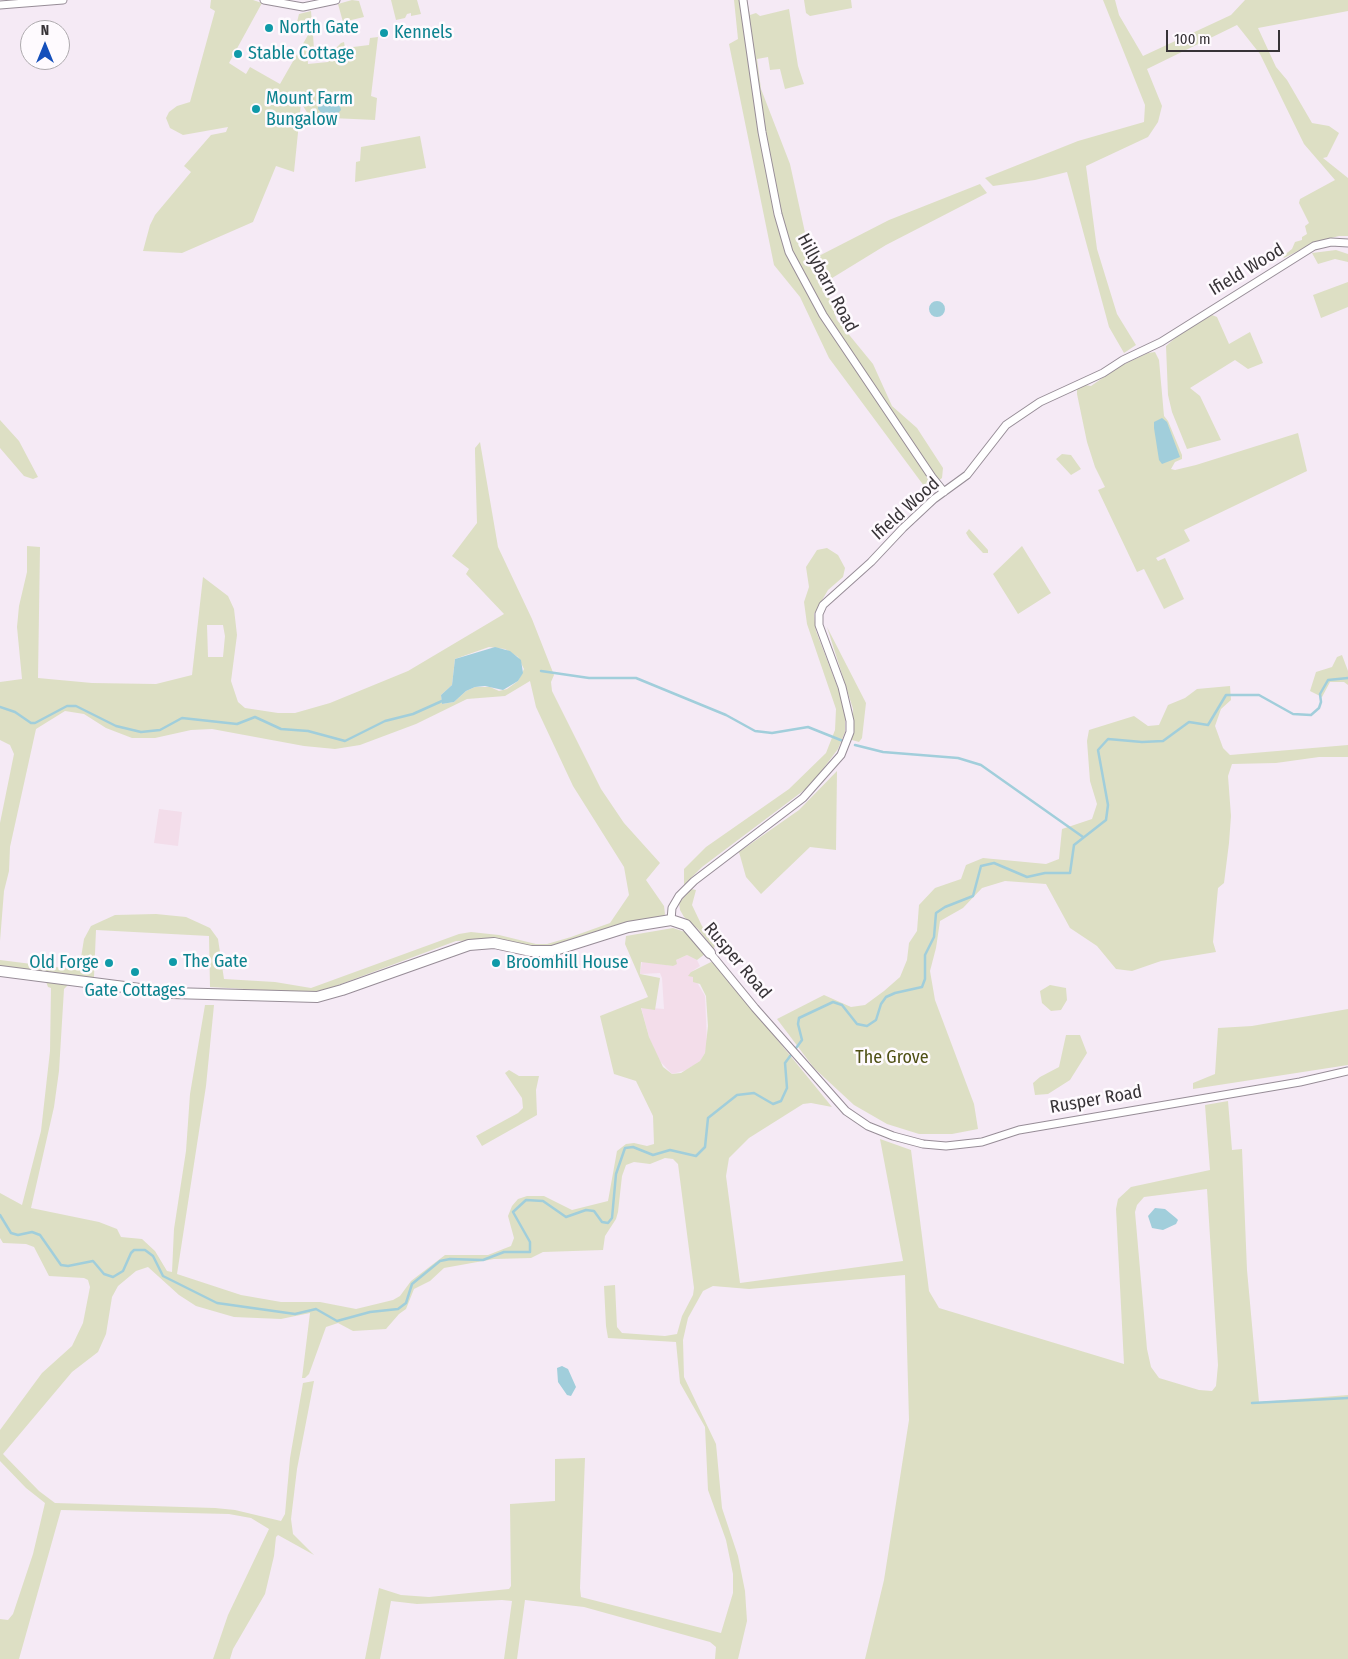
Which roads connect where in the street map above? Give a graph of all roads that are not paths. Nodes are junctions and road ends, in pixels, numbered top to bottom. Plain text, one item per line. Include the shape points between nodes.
1 (63, 0) edge
2 (264, 0) edge
3 (336, 0) edge
4 (743, 0) edge
5 (0, 4) edge
6 (1348, 242) edge
7 (944, 492) junction
8 (671, 920) junction
9 (710, 954) joint
10 (0, 971) edge
11 (1348, 1072) edge

1 - 5 street
2 - 3 street via 303,7
4 - 7 street, Hillybarn Road via 762,132 789,252 823,315
6 - 7 street, Ifield Wood via 1314,246 1161,342 1040,402 1006,425 968,475
7 - 8 street, Ifield Wood via 823,604 819,614 850,720 850,732 841,754 804,798 694,881 679,896 672,908
8 - 9 street, Rusper Road via 686,925
8 - 10 street via 628,926 552,951 494,943 469,945 317,997 171,993
9 - 11 street, Rusper Road via 834,1099 863,1123 904,1140 946,1146 982,1142 1019,1130

